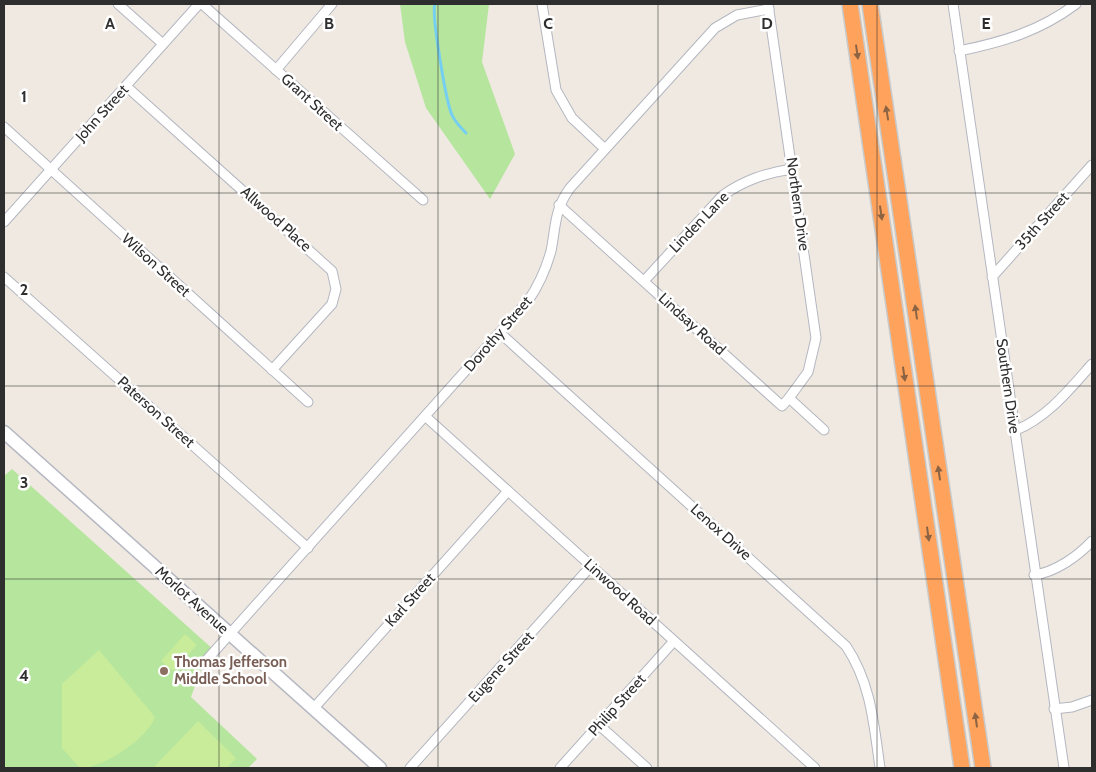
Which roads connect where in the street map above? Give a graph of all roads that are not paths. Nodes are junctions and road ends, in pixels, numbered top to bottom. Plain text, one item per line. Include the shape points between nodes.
1 (118, 4) edge
2 (200, 4) edge
3 (332, 4) edge
4 (542, 4) edge
5 (850, 4) edge
6 (870, 4) edge
7 (953, 4) edge
8 (1076, 4) edge
9 (769, 6) edge
10 (163, 44) junction
11 (959, 51) junction
12 (276, 70) junction
13 (126, 86) junction
14 (4, 127) edge
15 (605, 149) junction
16 (1092, 164) edge
17 (792, 169) junction
18 (51, 170) junction
19 (423, 200) dead end
20 (559, 204) junction
21 (4, 222) edge
22 (4, 277) edge
23 (992, 277) junction
24 (644, 281) junction
25 (500, 333) junction
26 (1092, 364) edge
27 (272, 370) junction
28 (789, 398) junction
29 (308, 402) dead end
30 (426, 416) junction
31 (824, 430) dead end
32 (1014, 431) junction
33 (4, 432) edge
34 (508, 491) junction
35 (1092, 541) edge
36 (308, 548) junction
37 (592, 566) junction
38 (1034, 575) junction
39 (230, 634) junction
40 (674, 641) junction
41 (203, 664) dead end
42 (1092, 700) edge
43 (313, 709) junction
44 (1054, 709) junction
45 (599, 726) junction
46 (380, 768) edge
47 (410, 768) edge
48 (560, 768) edge
49 (646, 768) edge
50 (815, 768) edge
51 (879, 768) edge
52 (962, 768) edge
53 (983, 768) edge
54 (1064, 768) edge

1 - 10 street
2 - 10 street, John Street
2 - 12 street, Grant Street
3 - 12 street
4 - 15 street via 552,74 560,97 572,118
5 -> 52 highway
53 -> 6 highway
7 - 11 street, Southern Drive
8 - 11 street via 1025,34
9 - 15 street via 737,15 715,28
9 - 17 street, Northern Drive
10 - 13 street, John Street
11 - 23 street, Southern Drive
12 - 19 street, Grant Street
13 - 18 street, John Street
13 - 27 street, Allwood Place via 332,271 336,289 332,304
14 - 18 street, Wilson Street
15 - 20 street
16 - 23 street, 35th Street
17 - 24 street, Linden Lane via 762,175 722,196
17 - 28 street, Northern Drive via 816,338 808,372
18 - 21 street, John Street
18 - 27 street, Wilson Street
20 - 24 street, Lindsay Road
20 - 25 street, Dorothy Street via 551,251 542,278 528,301
22 - 36 street, Paterson Street
23 - 32 street, Southern Drive
24 - 28 street, Lindsay Road via 782,406
25 - 30 street, Dorothy Street
25 - 51 street, Lenox Drive via 846,646 868,690
26 - 32 street via 1049,410
27 - 29 street, Wilson Street
28 - 31 street
30 - 34 street, Linwood Road
30 - 36 street, Dorothy Street
32 - 38 street, Southern Drive
33 - 39 street, Morlot Avenue
34 - 37 street, Linwood Road
34 - 43 street, Karl Street
35 - 38 street via 1068,561
36 - 39 street, Dorothy Street
37 - 40 street, Linwood Road
37 - 47 street, Eugene Street
38 - 44 street, Southern Drive
39 - 41 street, Dorothy Street
39 - 43 street, Morlot Avenue
40 - 45 street, Philip Street
40 - 50 street, Linwood Road
42 - 44 street
43 - 46 street, Morlot Avenue
44 - 54 street, Southern Drive
45 - 48 street, Philip Street
45 - 49 street

